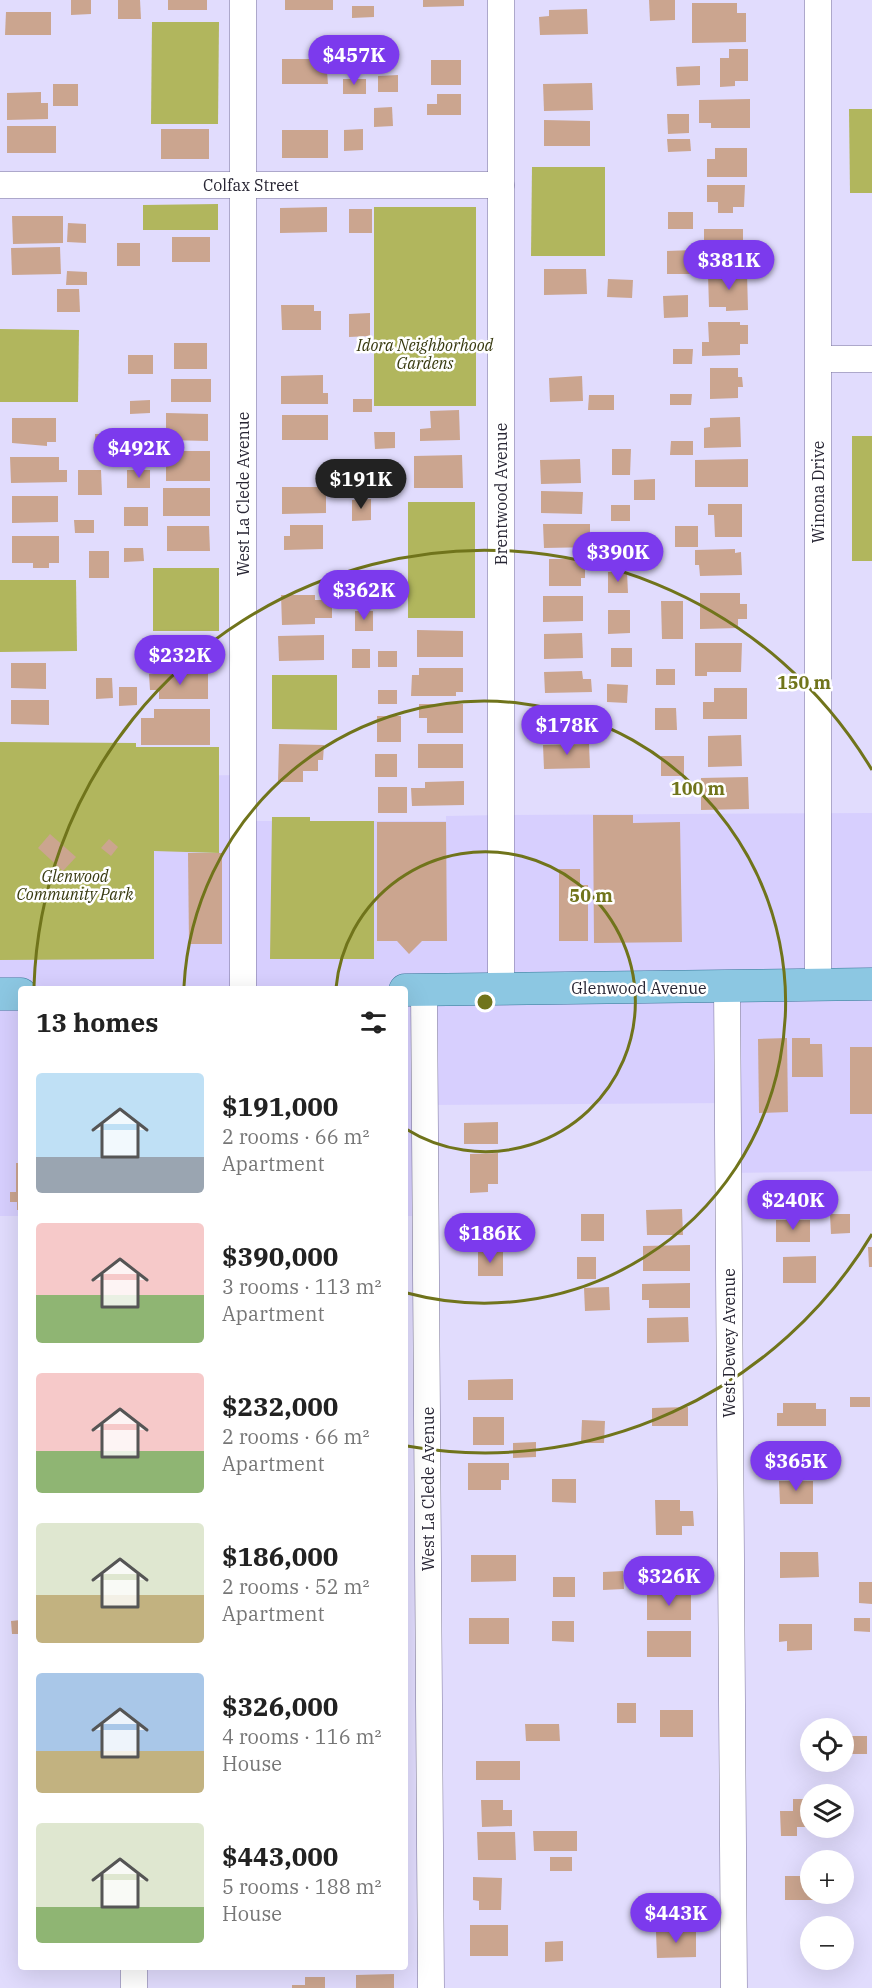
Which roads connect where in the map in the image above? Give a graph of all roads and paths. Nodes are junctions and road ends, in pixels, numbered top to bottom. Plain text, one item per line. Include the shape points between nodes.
1 (243, 0) edge
2 (501, 0) edge
3 (818, 0) edge
4 (0, 185) edge
5 (243, 185) junction
6 (501, 185) junction
7 (819, 359) junction
8 (872, 359) edge
9 (818, 984) junction
10 (872, 984) edge
11 (243, 986) edge
12 (727, 987) junction
13 (501, 989) junction
14 (415, 990) edge
15 (0, 994) edge
16 (18, 994) edge
17 (134, 1970) edge
18 (134, 1988) edge
19 (431, 1988) edge
20 (734, 1988) edge

1 - 5 street, West La Clede Avenue
2 - 6 street, Brentwood Avenue
3 - 7 street, Winona Drive
4 - 5 street, Colfax Street
5 - 6 street, Colfax Street
5 - 11 street, West La Clede Avenue
6 - 13 street, Brentwood Avenue
7 - 8 street
7 - 9 street, Winona Drive
9 - 10 main road, Glenwood Avenue
9 - 12 main road, Glenwood Avenue
12 - 13 main road, Glenwood Avenue
12 - 20 street, West Dewey Avenue
13 - 14 main road, Glenwood Avenue
14 - 19 street, West La Clede Avenue
15 - 16 main road
17 - 18 street

